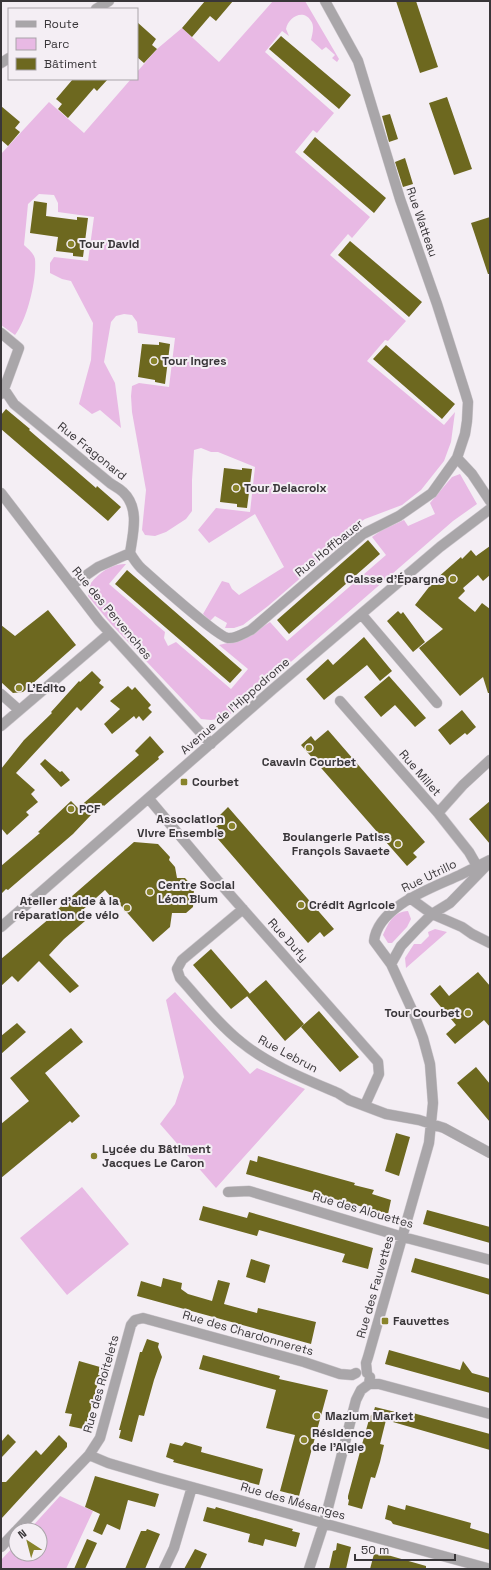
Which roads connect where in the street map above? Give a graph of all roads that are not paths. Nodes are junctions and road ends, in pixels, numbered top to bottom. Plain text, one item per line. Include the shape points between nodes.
1 (109, 1) edge
2 (325, 1) edge
3 (98, 8) edge
4 (1, 333) edge
5 (3, 391) edge
6 (458, 458) junction
7 (1, 493) edge
8 (490, 501) edge
9 (490, 509) edge
10 (130, 553) junction
11 (72, 585) junction
12 (362, 615) junction
13 (110, 634) junction
14 (1, 694) edge
15 (340, 701) dead end
16 (437, 703) dead end
17 (18, 710) junction
18 (1, 726) edge
19 (211, 744) junction
20 (490, 760) edge
21 (149, 799) junction
22 (438, 813) junction
23 (490, 861) edge
24 (477, 866) junction
25 (410, 898) junction
26 (243, 909) junction
27 (432, 914) junction
28 (1, 927) edge
29 (374, 941) joint
30 (490, 943) edge
31 (391, 964) junction
32 (365, 1105) junction
33 (432, 1125) junction
34 (490, 1153) edge
35 (228, 1192) dead end
36 (403, 1236) junction
37 (490, 1260) edge
38 (143, 1318) joint
39 (362, 1379) junction
40 (490, 1414) edge
41 (90, 1455) junction
42 (192, 1487) junction
43 (24, 1522) edge
44 (324, 1523) junction
45 (8, 1539) edge
46 (1, 1547) edge
47 (164, 1569) edge
48 (309, 1569) edge
49 (490, 1569) edge

1 - 3 street
2 - 6 street, Rue Watteau via 358,61 400,199 468,402 465,434
4 - 5 street, Rue Fragonard via 19,348
5 - 10 street, Rue Fragonard via 14,404 124,492 133,508 134,517
6 - 8 street
6 - 10 street, Rue Hoffbauer via 432,493 399,516 363,534 251,630 240,636 229,638 218,633 140,567
7 - 11 street, Rue des Pervenches
9 - 12 street, Avenue de l'Hippodrome via 440,547
10 - 11 street via 98,567
11 - 13 street, Rue des Pervenches
12 - 16 street
12 - 19 street, Avenue de l'Hippodrome
13 - 17 street
13 - 19 street, Rue des Pervenches
14 - 17 street
15 - 22 street, Rue Millet
17 - 18 street
19 - 21 street, Avenue de l'Hippodrome
20 - 22 street
21 - 26 street, Rue Dufy
21 - 28 street, Avenue de l'Hippodrome
22 - 24 street, Rue Millet
23 - 24 street, Rue Utrillo
23 - 27 street, Rue Utrillo via 450,903
24 - 25 street, Rue Utrillo
25 - 27 street
25 - 29 street, Rue Utrillo via 378,925
26 - 32 street, Rue Dufy via 378,1062 379,1074
26 - 32 street, Rue Lebrun via 182,960 177,969 180,978 222,1025 258,1055 349,1100
27 - 30 street
27 - 31 street, Rue Utrillo via 401,946
29 - 31 street, Rue des Fauvettes
31 - 33 street, Rue des Fauvettes via 423,1038 430,1064
32 - 33 street, Rue Lebrun via 386,1114
33 - 34 street, Rue Lebrun via 444,1128
33 - 36 street, Rue des Fauvettes
35 - 36 street, Rue des Alouettes via 250,1191
36 - 37 street, Rue des Alouettes
36 - 39 street, Rue des Fauvettes
38 - 39 street, Rue des Chardonnerets
38 - 41 street, Rue des Roitelets via 135,1320 131,1326 100,1438
39 - 40 street, Rue des Chardonnerets
39 - 44 street, Rue des Fauvettes
41 - 42 street, Rue des Mésanges via 108,1463
41 - 43 street, Rue des Roitelets
42 - 44 street, Rue des Mésanges
42 - 47 street via 174,1548
44 - 48 street, Rue des Fauvettes
44 - 49 street, Rue des Mésanges
45 - 46 street, Rue des Roitelets

